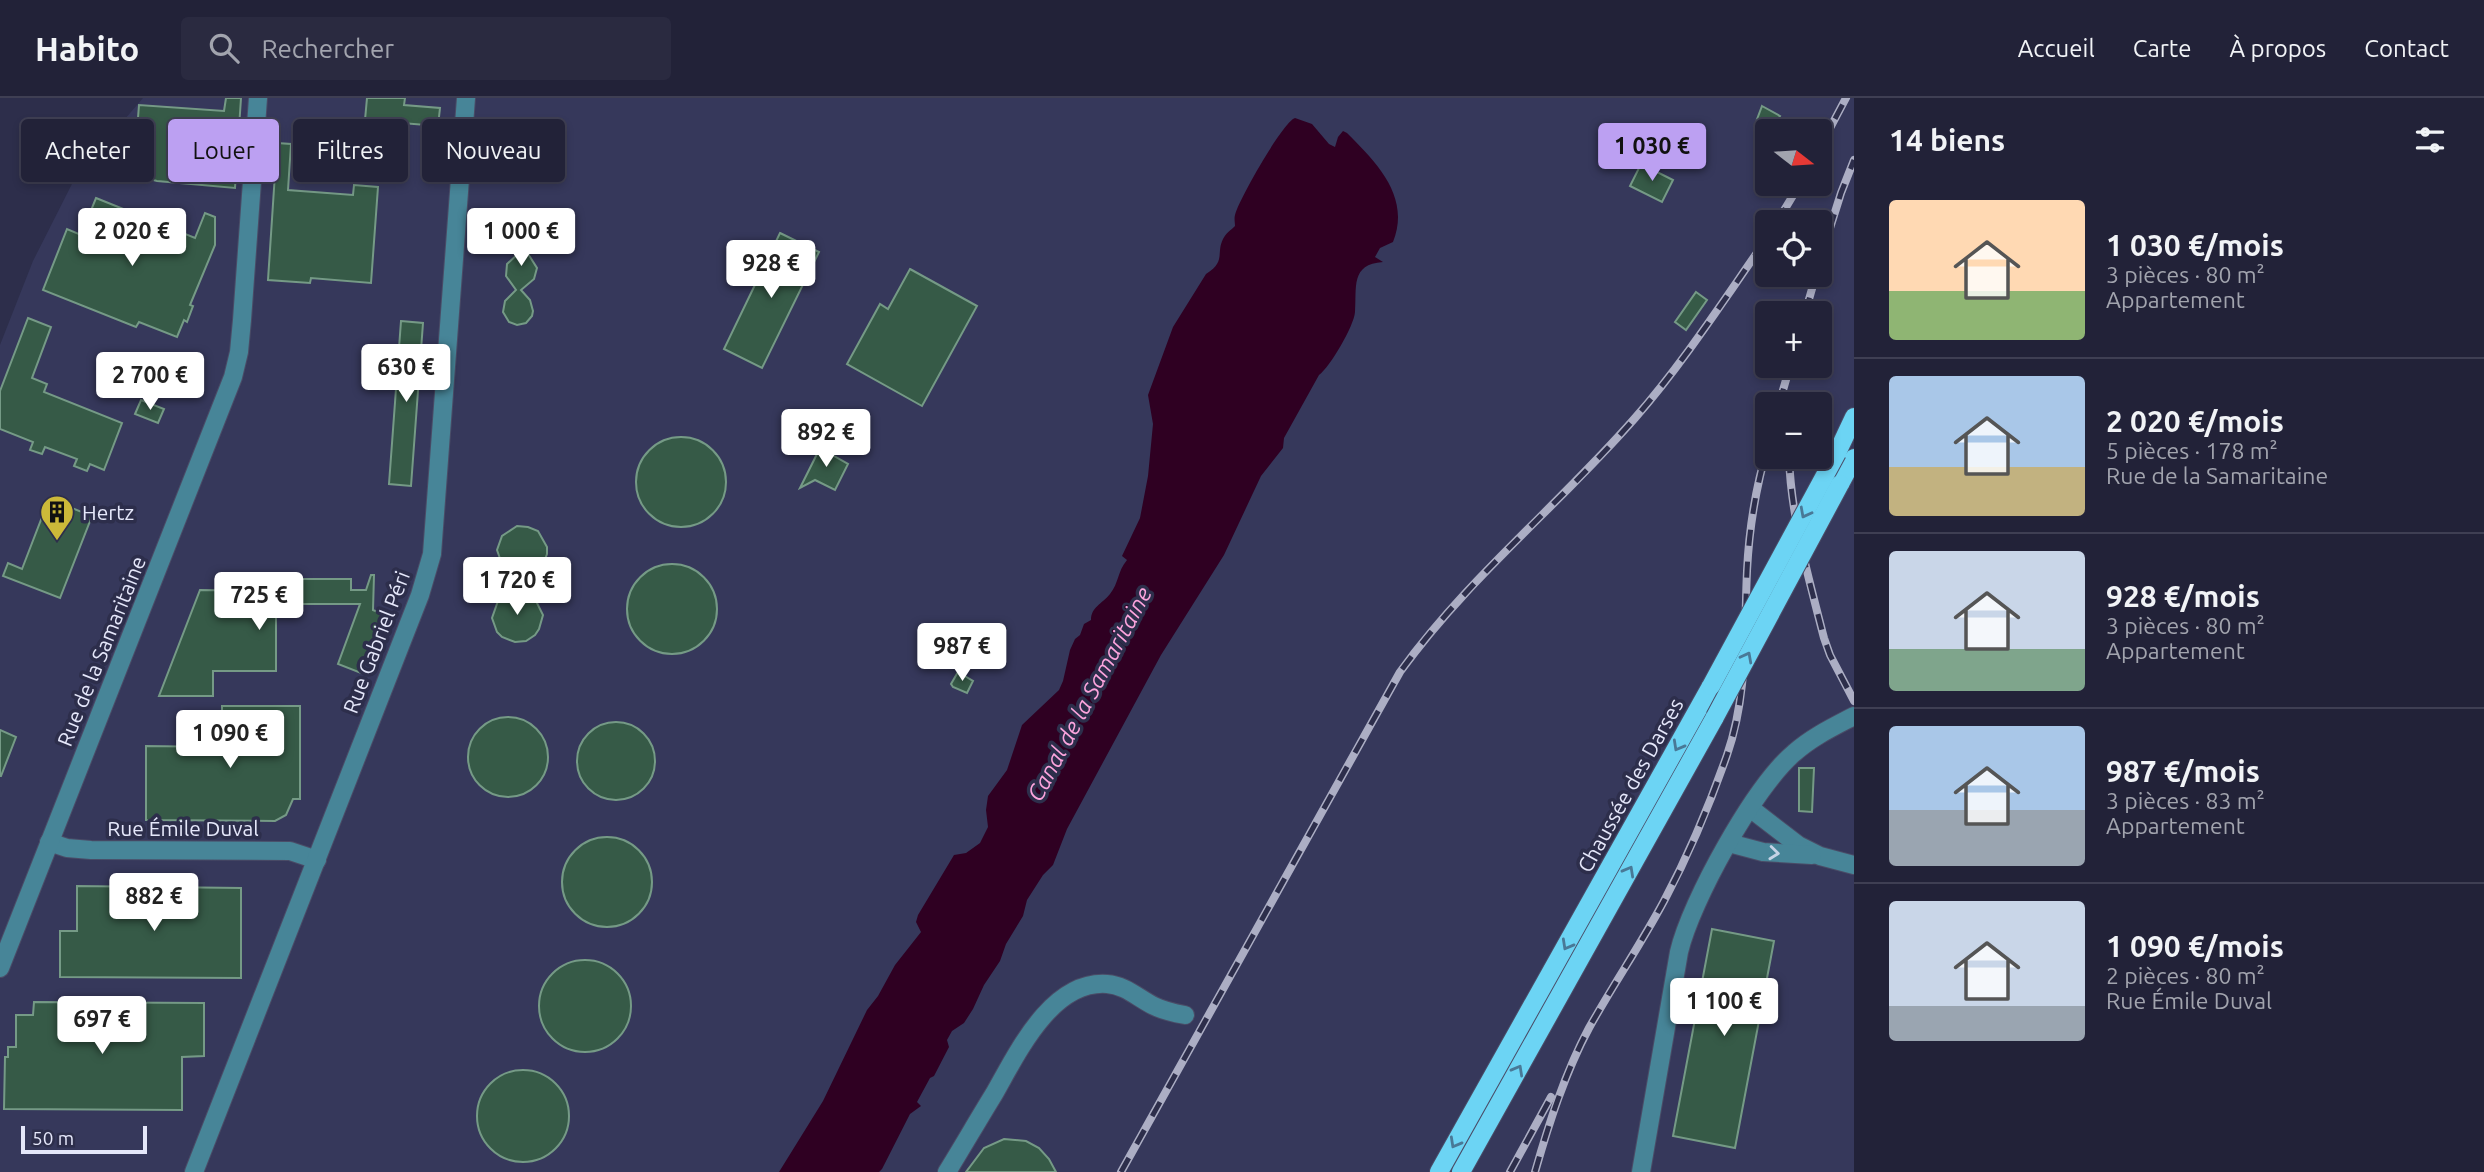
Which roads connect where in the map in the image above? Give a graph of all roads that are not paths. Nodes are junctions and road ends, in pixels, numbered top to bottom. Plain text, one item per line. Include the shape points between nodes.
1 (258, 98) edge
2 (466, 98) edge
3 (1854, 417) edge
4 (1846, 455) edge
5 (1854, 716) edge
6 (1750, 808) junction
7 (49, 842) junction
8 (1729, 843) junction
9 (1820, 856) junction
10 (317, 860) junction
11 (1854, 865) edge
12 (0, 968) edge
13 (1185, 1015) dead end
14 (194, 1172) edge
15 (947, 1172) edge
16 (1439, 1172) edge
17 (1461, 1172) edge
18 (1642, 1172) edge

1 - 7 street, Rue de la Samaritaine via 242,320 233,377
2 - 10 street, Rue Gabriel Péri via 432,554
3 - 4 main road, Chaussée des Darses
4 -> 16 main road, Chaussée des Darses, bridge
17 -> 4 main road, Chaussée des Darses, bridge via 1715,717 1840,484
5 - 6 street via 1794,752
6 - 8 street
6 - 9 street via 1790,840
7 - 10 street, Rue Émile Duval via 91,850 290,851
7 - 12 street, Rue de la Samaritaine
8 -> 9 street via 1773,853
8 - 18 street via 1682,940
9 - 11 street
10 - 14 street, Rue Gabriel Péri
13 - 15 street via 1159,1009 1111,984 1072,992 1026,1039

